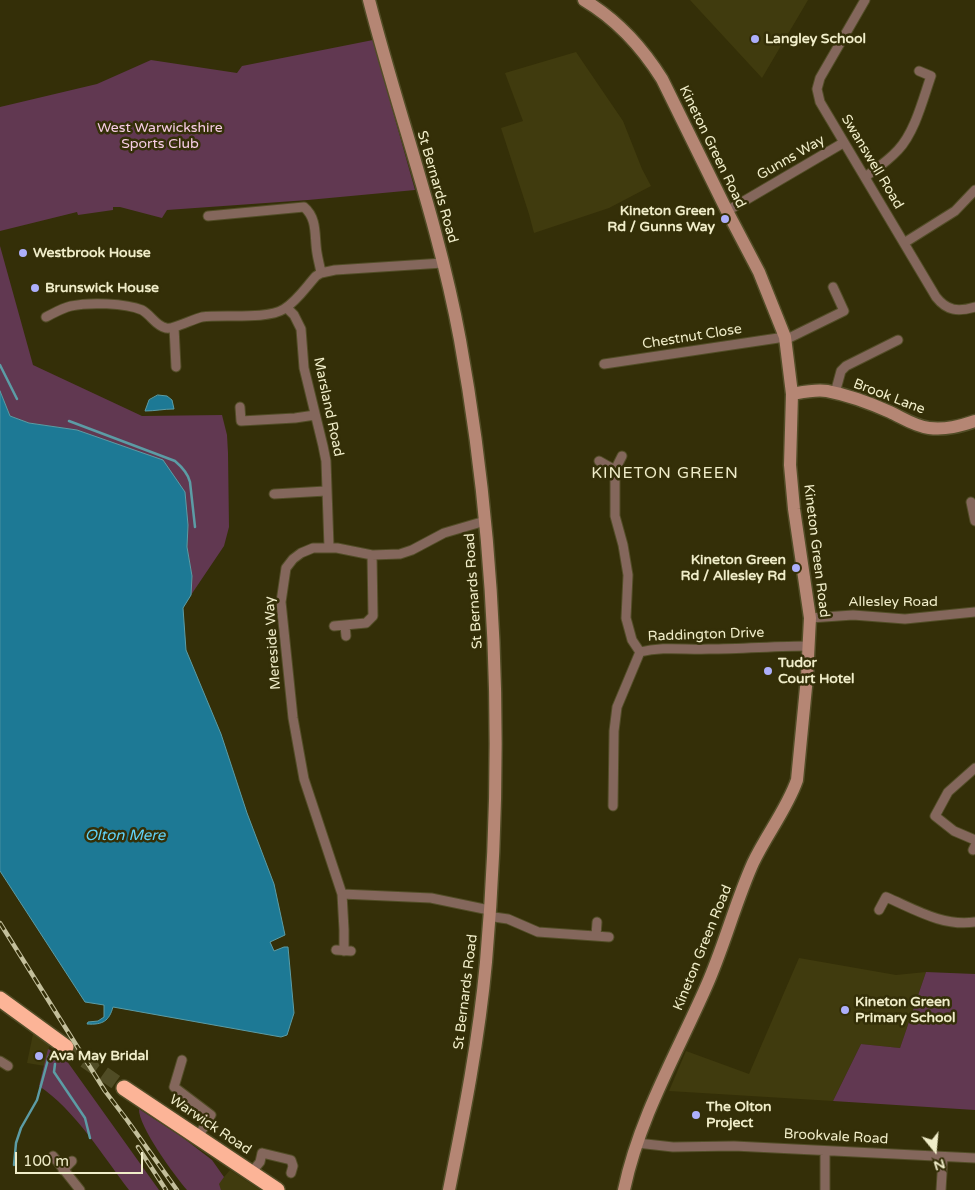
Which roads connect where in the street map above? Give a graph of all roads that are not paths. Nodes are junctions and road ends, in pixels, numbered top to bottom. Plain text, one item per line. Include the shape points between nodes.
1 (369, 0) edge
2 (584, 0) edge
3 (865, 0) edge
4 (919, 71) dead end
5 (843, 143) junction
6 (865, 177) junction
7 (975, 190) edge
8 (727, 211) junction
9 (208, 216) dead end
10 (904, 242) junction
11 (443, 263) junction
12 (321, 273) junction
13 (833, 287) dead end
14 (70, 296) dead end
15 (74, 305) junction
16 (975, 307) edge
17 (287, 308) junction
18 (46, 317) dead end
19 (174, 327) junction
20 (785, 338) junction
21 (898, 340) dead end
22 (604, 364) dead end
23 (176, 367) dead end
24 (835, 393) junction
25 (792, 394) junction
26 (240, 408) dead end
27 (315, 414) junction
28 (975, 421) edge
29 (622, 456) dead end
30 (599, 461) dead end
31 (615, 470) junction
32 (326, 491) junction
33 (274, 494) dead end
34 (973, 502) edge
35 (962, 504) dead end
36 (485, 521) junction
37 (975, 521) edge
38 (329, 547) junction
39 (372, 555) junction
40 (975, 612) edge
41 (810, 618) junction
42 (345, 625) junction
43 (334, 626) dead end
44 (346, 636) dead end
45 (809, 646) junction
46 (640, 652) junction
47 (975, 768) edge
48 (613, 806) dead end
49 (975, 840) edge
50 (342, 894) junction
51 (879, 910) dead end
52 (489, 914) junction
53 (597, 922) dead end
54 (975, 922) edge
55 (596, 936) junction
56 (608, 937) dead end
57 (344, 951) dead end
58 (0, 999) edge
59 (66, 1047) tunnel mouth
60 (182, 1060) dead end
61 (124, 1088) tunnel mouth
62 (198, 1137) junction
63 (637, 1143) junction
64 (825, 1151) junction
65 (52, 1156) dead end
66 (943, 1157) junction
67 (975, 1158) edge
68 (72, 1161) dead end
69 (63, 1170) junction
70 (251, 1173) junction
71 (291, 1173) dead end
72 (80, 1190) edge
73 (277, 1190) edge
74 (449, 1190) edge
75 (624, 1190) edge
76 (825, 1190) edge
77 (941, 1190) edge

1 - 11 street, St Bernards Road
2 - 8 street, Kineton Green Road via 605,13 654,67
3 - 5 street, Swanswell Road via 820,78 817,89 820,102
4 - 6 street via 932,76 908,136 886,162
5 - 6 street, Swanswell Road
5 - 8 street, Gunns Way
6 - 10 street, Swanswell Road
7 - 10 street via 955,211
8 - 20 street, Kineton Green Road via 759,272
9 - 12 street via 304,207 313,220
10 - 16 street, Swanswell Road via 942,305 955,311
11 - 12 street
11 - 36 street, St Bernards Road via 472,418
12 - 17 street
13 - 20 street, Chestnut Close via 844,311
14 - 15 street
15 - 18 street
15 - 19 street via 135,307 165,328
17 - 19 street via 276,313 203,317
17 - 27 street, Marsland Road via 301,329 304,368
19 - 23 street
20 - 22 street, Chestnut Close
20 - 25 street, Kineton Green Road
21 - 24 street via 846,366 841,371
24 - 25 street, Brook Lane via 825,390
24 - 28 street, Brook Lane via 929,428 956,427
25 - 41 street, Kineton Green Road via 790,465
26 - 27 street via 241,421
27 - 32 street, Marsland Road via 326,461
29 - 31 street, Raddington Drive
30 - 31 street
31 - 46 street, Raddington Drive via 616,516 627,564 626,618 632,640
32 - 33 street
32 - 38 street, Marsland Road
34 - 35 street
34 - 37 street
36 - 39 street, Mereside Way via 444,533 406,552
36 - 52 street, St Bernards Road via 495,695 495,787
38 - 39 street, Mereside Way
38 - 50 street, Mereside Way via 313,548 293,559 286,568 281,602 293,718 304,779
39 - 42 street via 373,616 366,623
40 - 41 street, Allesley Road via 905,619 853,615
41 - 45 street, Kineton Green Road
42 - 43 street
42 - 44 street
45 - 46 street, Raddington Drive via 708,650 662,648
45 - 63 street, Kineton Green Road via 801,750 792,795 753,864 706,986
46 - 48 street via 617,707
47 - 49 street via 948,792 935,816 954,831
50 - 52 street via 431,898
50 - 57 street, Mereside Way
51 - 54 street via 886,897 946,922
52 - 55 street via 538,932
52 - 74 street, St Bernards Road via 473,1065
53 - 55 street
55 - 56 street
58 - 59 highway
60 - 62 street via 174,1087 211,1115
61 - 62 highway, Warwick Road
62 - 70 highway, Warwick Road
63 - 64 street, Brookvale Road
63 - 75 street, Kineton Green Road
64 - 66 street, Brookvale Road
64 - 76 street
65 - 69 street
66 - 67 street, Brookvale Road
66 - 77 street
68 - 69 street
69 - 72 street
70 - 71 street via 260,1162 262,1153 290,1160 293,1166
70 - 73 highway, Warwick Road

